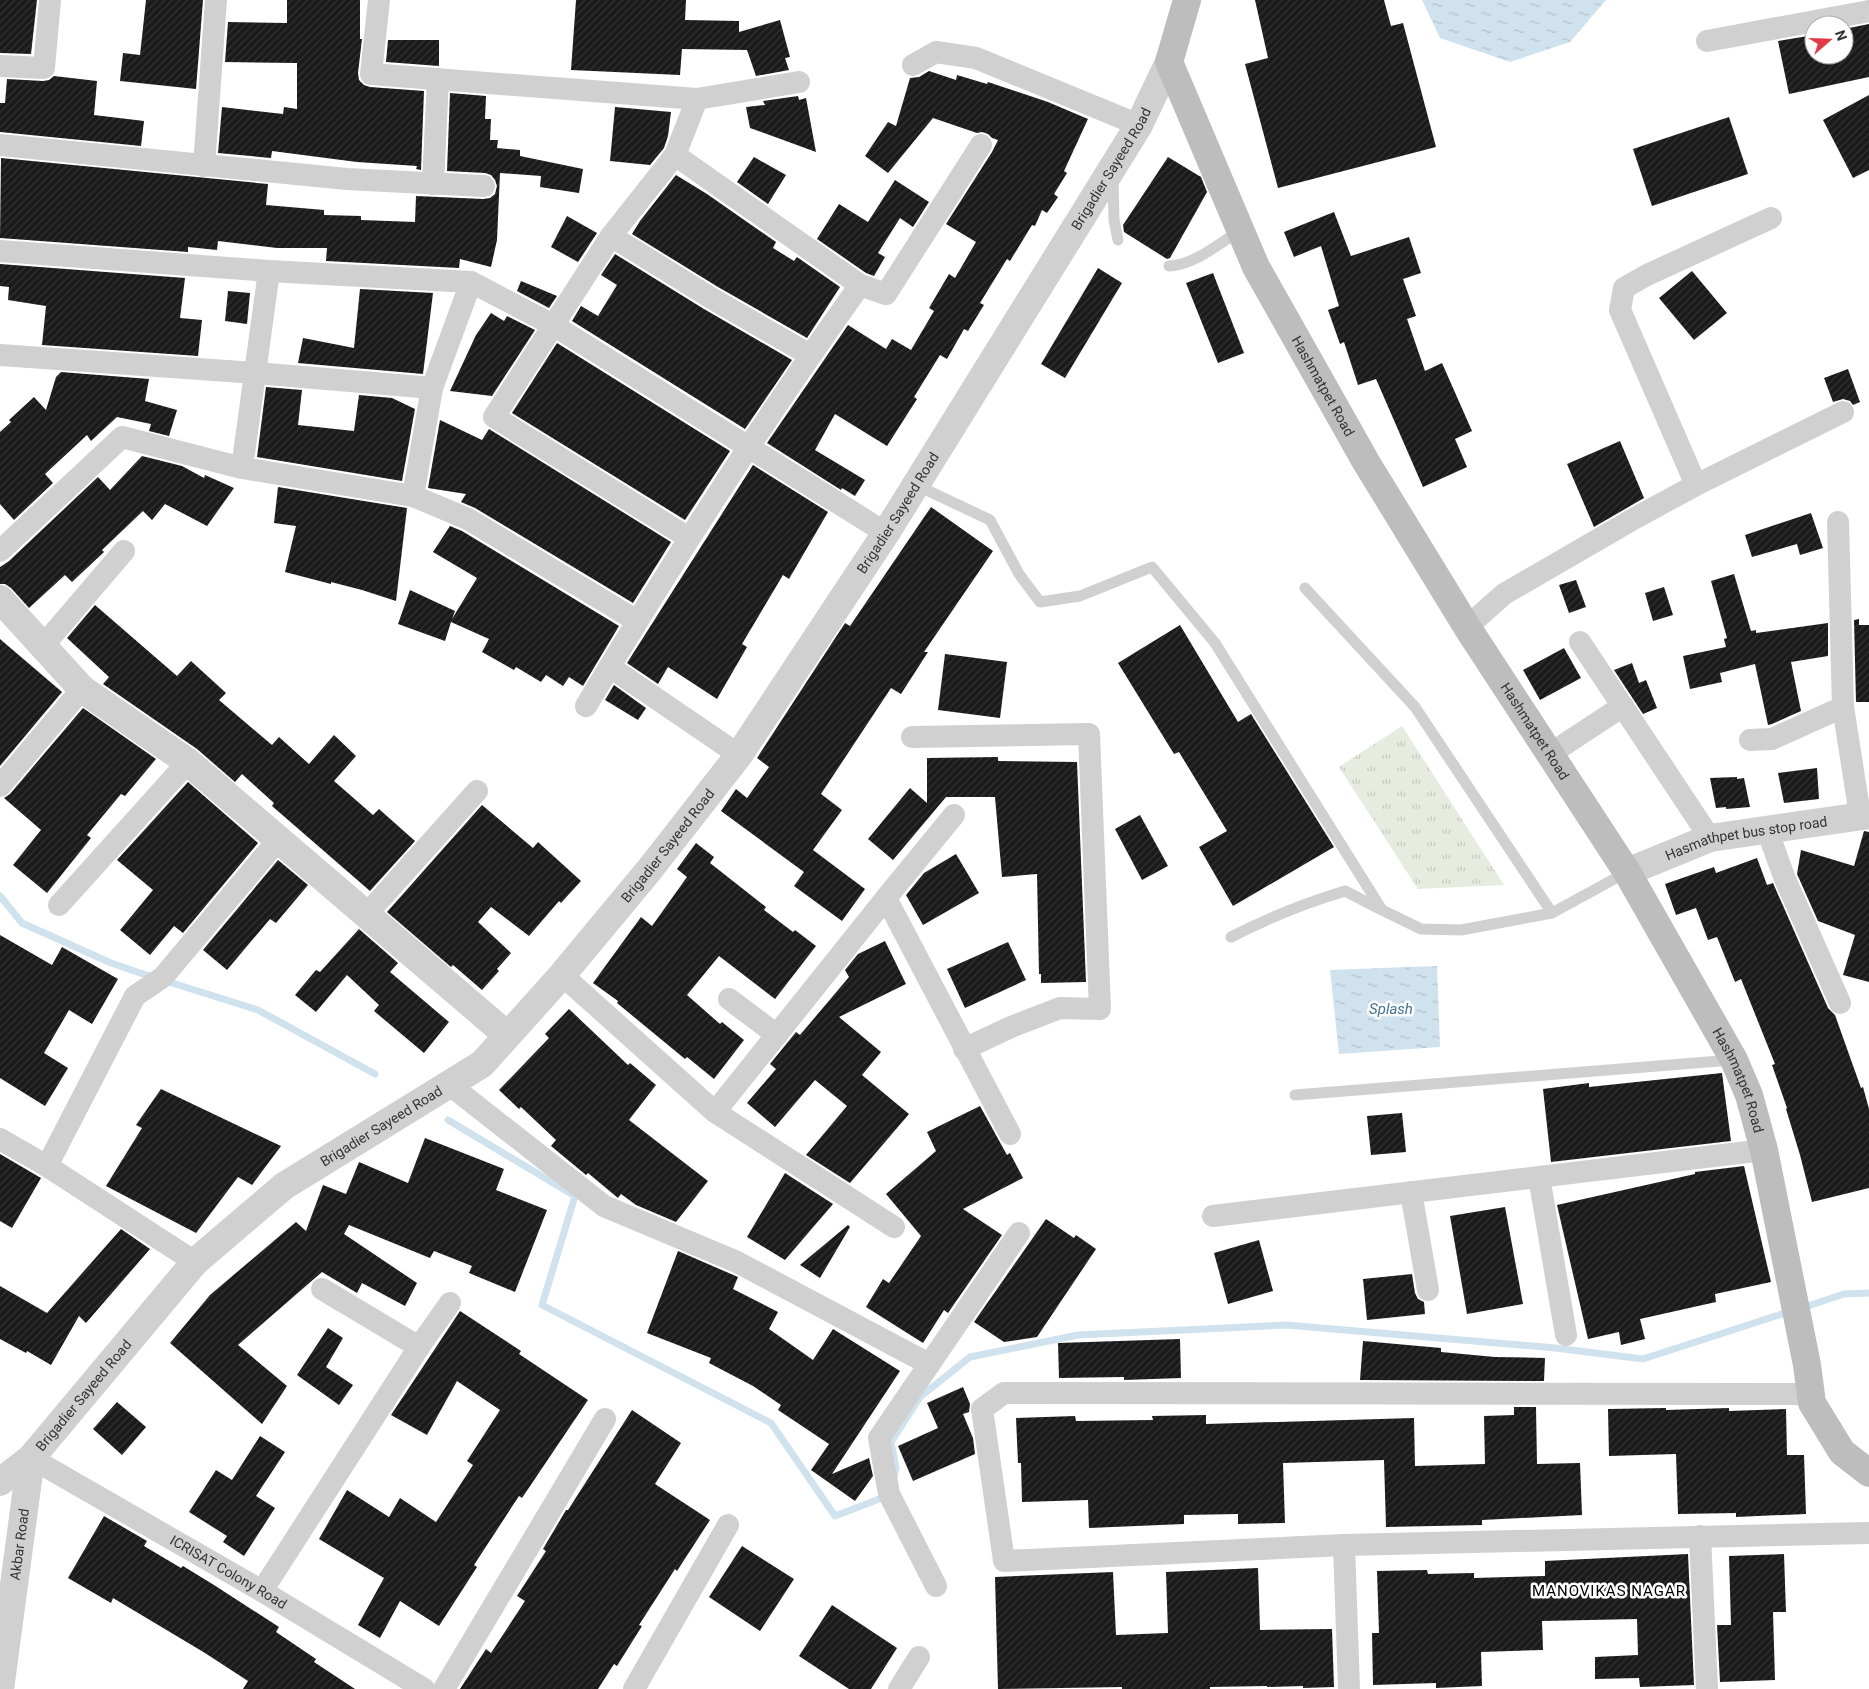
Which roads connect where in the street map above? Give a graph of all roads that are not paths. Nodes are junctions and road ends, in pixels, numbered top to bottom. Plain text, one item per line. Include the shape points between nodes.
1 (50, 0) edge
2 (216, 0) edge
3 (379, 0) edge
4 (1187, 0) edge
5 (1869, 11) edge
6 (1707, 41) dead end
7 (1169, 62) junction
8 (913, 65) dead end
9 (0, 66) edge
10 (438, 79) junction
11 (799, 82) dead end
12 (698, 99) junction
13 (1139, 125) junction
14 (0, 145) edge
15 (981, 145) dead end
16 (675, 155) junction
17 (204, 166) junction
18 (1112, 168) junction
19 (433, 184) junction
20 (484, 186) dead end
21 (1771, 218) dead end
22 (1241, 230) junction
23 (611, 236) junction
24 (1118, 240) dead end
25 (0, 251) edge
26 (1169, 266) dead end
27 (269, 271) junction
28 (471, 282) junction
29 (860, 285) junction
30 (553, 325) junction
31 (0, 355) edge
32 (810, 355) junction
33 (256, 373) junction
34 (432, 388) junction
35 (1843, 412) dead end
36 (750, 448) junction
37 (242, 468) junction
38 (916, 485) junction
39 (1696, 485) junction
40 (412, 496) junction
41 (1838, 522) dead end
42 (886, 533) junction
43 (688, 538) junction
44 (0, 551) edge
45 (124, 551) dead end
46 (1305, 588) dead end
47 (0, 599) edge
48 (637, 621) junction
49 (1467, 627) junction
50 (1580, 642) dead end
51 (42, 647) junction
52 (610, 667) junction
53 (82, 689) junction
54 (586, 706) dead end
55 (1623, 706) junction
56 (1843, 707) junction
57 (912, 737) dead end
58 (1750, 740) dead end
59 (1550, 754) junction
60 (739, 755) junction
61 (188, 762) junction
62 (0, 786) edge
63 (477, 791) dead end
64 (954, 815) dead end
65 (1865, 815) edge
66 (1767, 830) junction
67 (1710, 838) junction
68 (278, 840) junction
69 (1627, 872) junction
70 (886, 898) junction
71 (59, 905) dead end
72 (1382, 910) junction
73 (1552, 912) junction
74 (366, 915) junction
75 (1231, 937) dead end
76 (562, 975) junction
77 (729, 999) dead end
78 (1840, 1003) dead end
79 (777, 1034) junction
80 (507, 1035) junction
81 (964, 1049) junction
82 (1734, 1060) junction
83 (450, 1084) junction
84 (1295, 1095) dead end
85 (715, 1112) junction
86 (1010, 1134) dead end
87 (0, 1140) edge
88 (1764, 1150) junction
89 (47, 1166) junction
90 (1539, 1177) junction
91 (1411, 1192) junction
92 (1213, 1216) dead end
93 (894, 1227) dead end
94 (1019, 1233) dead end
95 (195, 1262) junction
96 (322, 1289) dead end
97 (1428, 1290) dead end
98 (450, 1303) dead end
99 (1566, 1335) dead end
100 (419, 1347) junction
101 (929, 1364) junction
102 (1810, 1394) junction
103 (605, 1419) dead end
104 (31, 1458) junction
105 (1869, 1473) edge
106 (0, 1482) edge
107 (728, 1525) dead end
108 (1868, 1533) edge
109 (1700, 1536) junction
110 (1344, 1545) junction
111 (936, 1586) dead end
112 (262, 1591) junction
113 (919, 1657) dead end
114 (0, 1689) edge
115 (424, 1689) edge
116 (444, 1689) edge
117 (634, 1689) edge
118 (899, 1689) edge
119 (1349, 1689) edge
120 (1707, 1689) edge

1 - 9 street via 44,68
2 - 17 street
3 - 10 street via 372,74
4 - 7 main road
5 - 6 street
7 - 13 street, Brigadier Sayeed Road
7 - 22 main road, Hashmatpet Road
8 - 13 street via 936,52 976,58
10 - 12 street
10 - 19 street
11 - 12 street
12 - 16 street
13 - 18 street, Brigadier Sayeed Road
14 - 17 street
15 - 29 street via 886,294
16 - 23 street
16 - 29 street
17 - 19 street
18 - 24 lane
18 - 38 street, Brigadier Sayeed Road
19 - 20 street
21 - 39 street via 1624,288 1620,310
22 - 26 lane via 1190,261
22 - 49 main road, Hashmatpet Road via 1256,267 1361,454
23 - 30 street
23 - 32 street
25 - 27 street
27 - 28 street
27 - 33 street
28 - 30 street
28 - 34 street
29 - 32 street
30 - 36 street
30 - 43 street via 494,417
31 - 33 street
32 - 36 street
33 - 34 street
33 - 37 street
34 - 40 street
35 - 39 street
36 - 42 street
36 - 43 street
37 - 40 street
37 - 44 street via 122,437
38 - 42 street, Brigadier Sayeed Road
38 - 72 lane via 990,520 1019,574 1040,602 1080,596 1152,567 1215,643
39 - 49 street via 1504,594
40 - 48 street via 468,519
41 - 56 street
42 - 60 street, Brigadier Sayeed Road
43 - 48 street
45 - 51 street
46 - 73 lane via 1415,707
47 - 51 street
48 - 52 street
49 - 59 main road, Hashmatpet Road
50 - 55 street
51 - 53 street
52 - 54 street
52 - 60 street
53 - 61 street
53 - 62 street
55 - 59 street
55 - 67 street
56 - 58 street via 1772,739
56 - 65 street
57 - 81 street via 1089,734 1100,1009 1060,1008
59 - 69 main road, Hashmatpet Road
60 - 76 street, Brigadier Sayeed Road
61 - 68 street
61 - 71 street
63 - 74 street
64 - 70 street
65 - 66 street, Hasmathpet bus stop road
66 - 67 street, Hasmathpet bus stop road
66 - 78 street
67 - 69 street, Hasmathpet bus stop road
68 - 74 street
68 - 89 street via 163,976 135,996
69 - 73 lane
69 - 82 main road, Hashmatpet Road
70 - 79 street
70 - 81 street
72 - 73 lane via 1421,929 1461,930
72 - 75 lane via 1344,891 1263,920
74 - 80 street
76 - 80 street, Brigadier Sayeed Road
76 - 85 street
77 - 79 street
79 - 85 street
80 - 83 street, Brigadier Sayeed Road via 482,1064
81 - 86 street
82 - 84 lane
82 - 88 main road, Hashmatpet Road via 1749,1095
83 - 95 street, Brigadier Sayeed Road via 284,1186
83 - 101 street via 604,1206 738,1262
85 - 93 street
87 - 89 street
88 - 90 street
88 - 102 main road, Hashmatpet Road via 1807,1364
89 - 95 street
90 - 91 street
90 - 99 street
91 - 92 street
91 - 97 street
94 - 101 street
95 - 104 street, Brigadier Sayeed Road
96 - 100 street
98 - 100 street
100 - 112 street
101 - 111 street via 879,1438 889,1494
102 - 105 main road, Hashmatpet Road via 1812,1403 1842,1452
102 - 110 street via 1004,1393 982,1409 1004,1561
103 - 116 street
104 - 106 street, Brigadier Sayeed Road
104 - 112 street, ICRISAT Colony Road
104 - 114 street, Akbar Road
107 - 117 street
108 - 109 street
109 - 110 street
109 - 120 street
110 - 119 street
112 - 115 street, ICRISAT Colony Road
113 - 118 street

